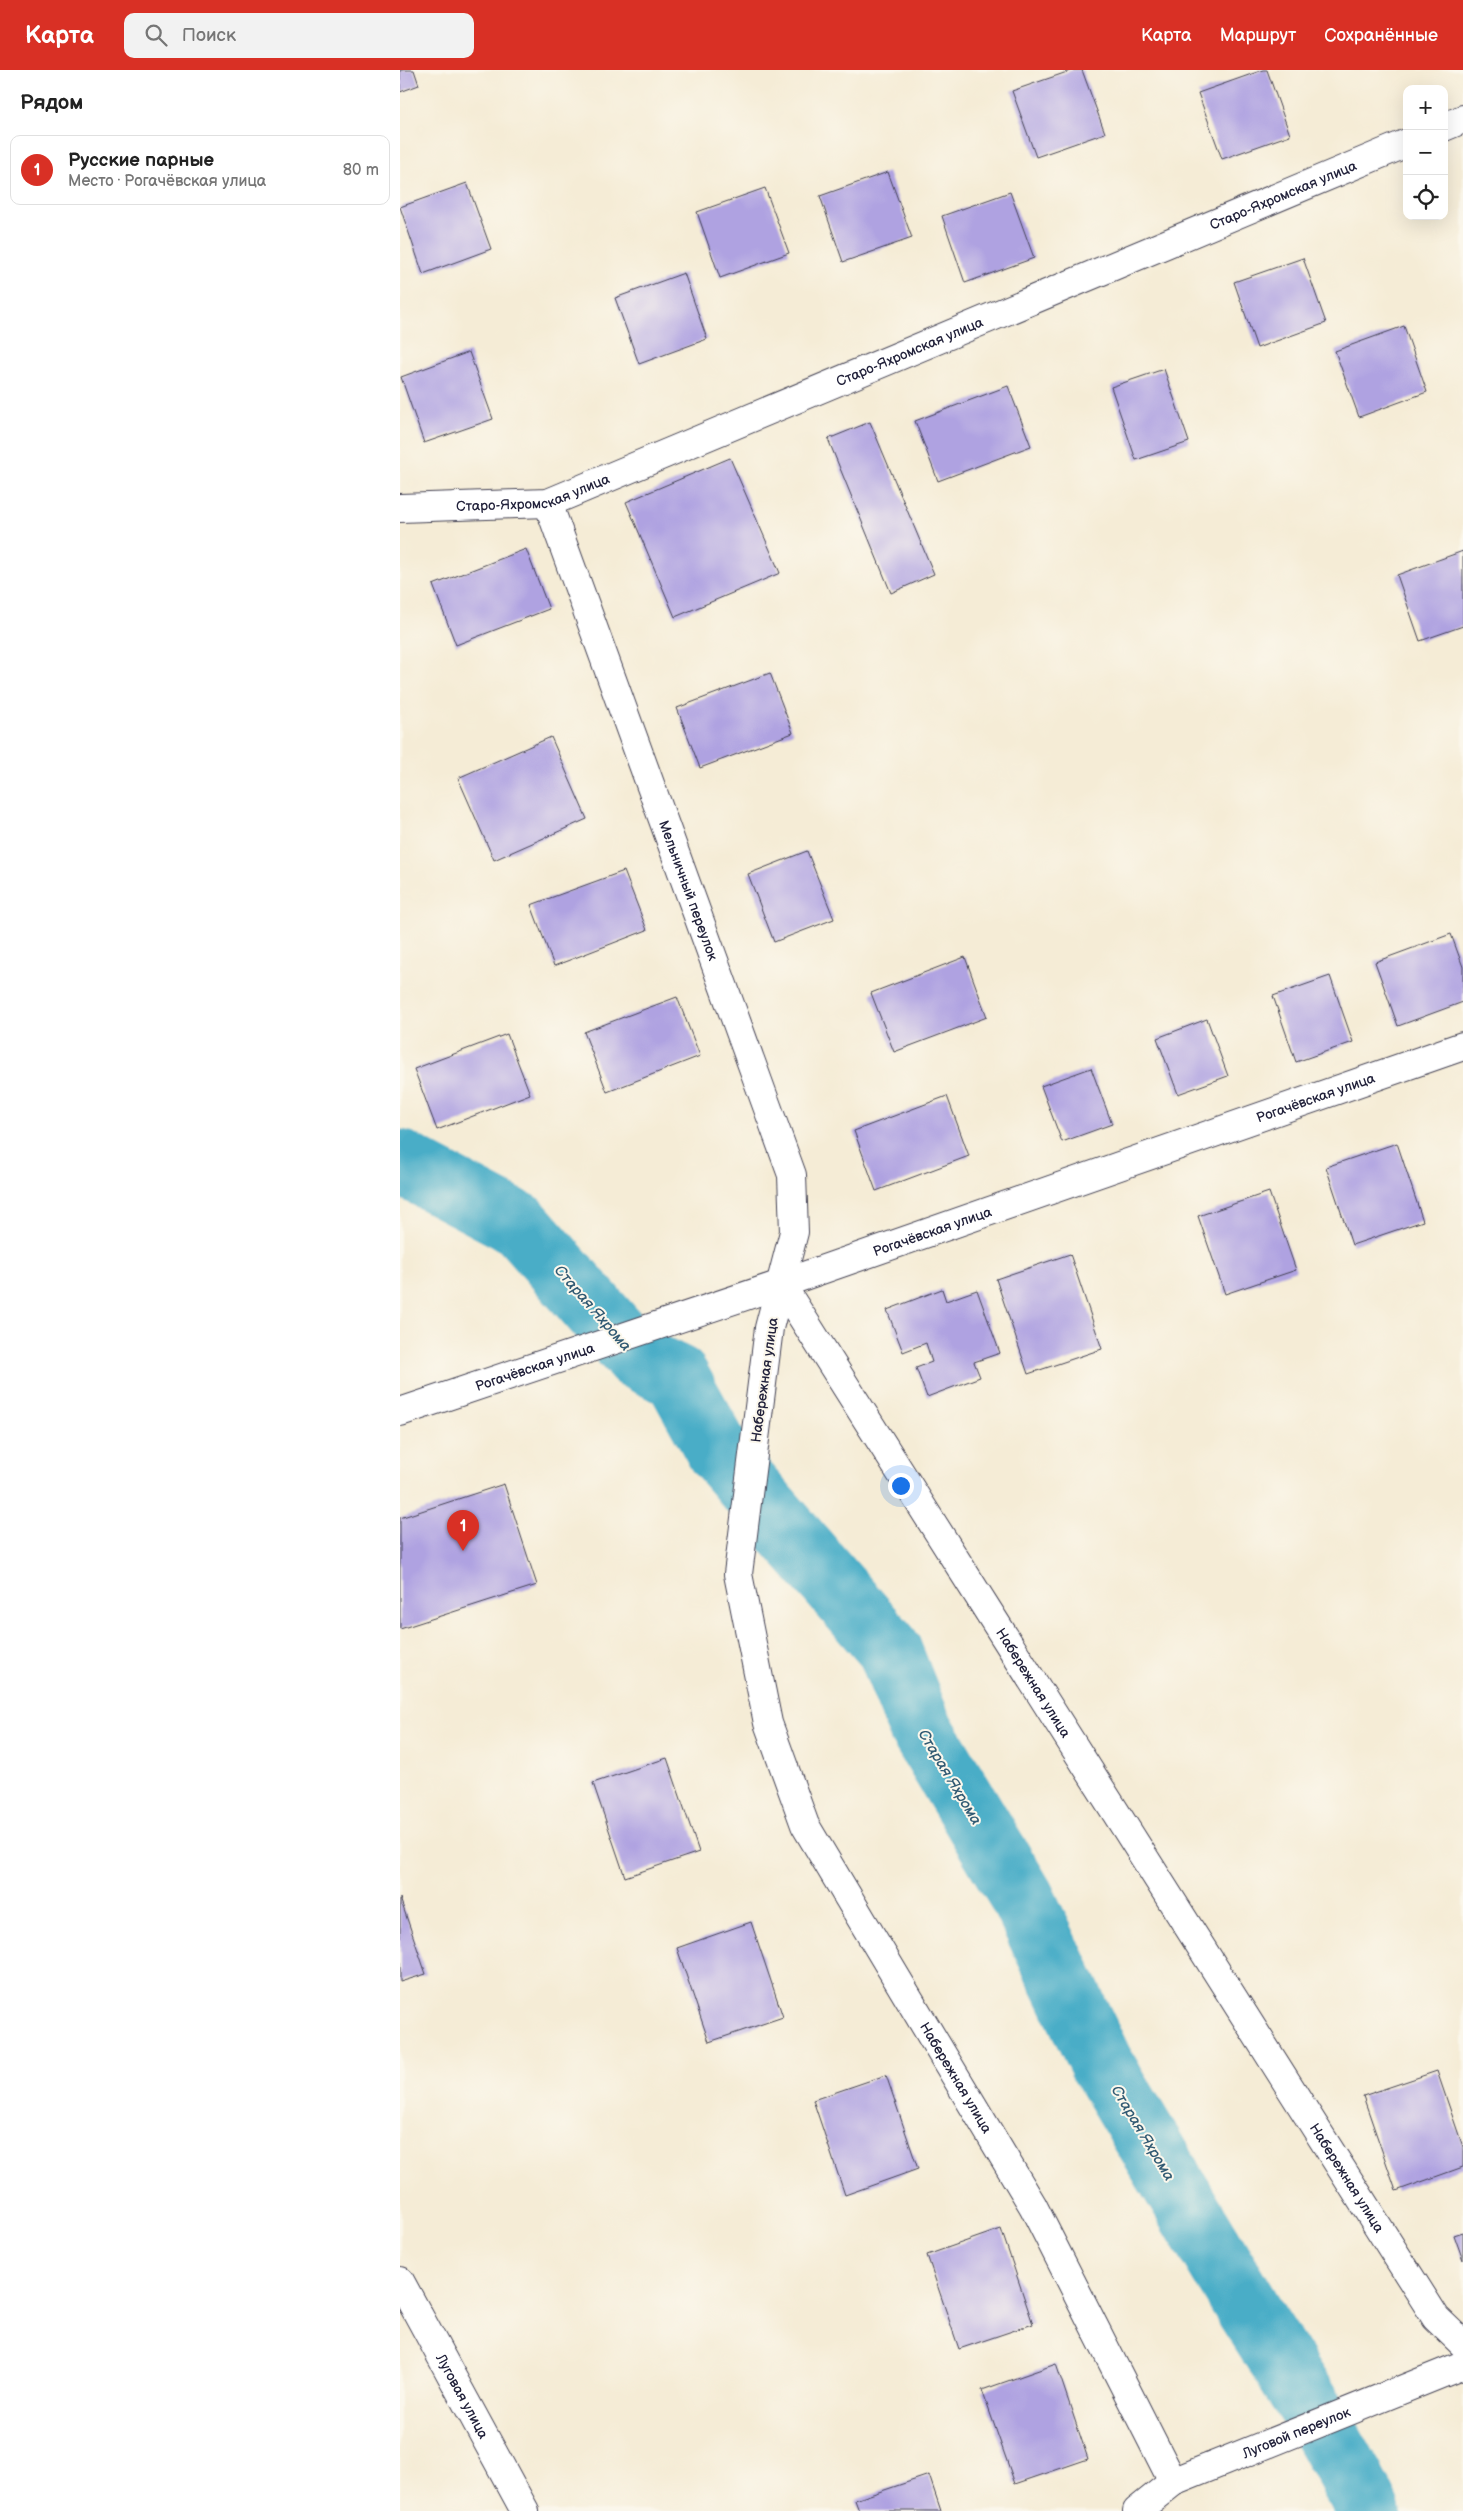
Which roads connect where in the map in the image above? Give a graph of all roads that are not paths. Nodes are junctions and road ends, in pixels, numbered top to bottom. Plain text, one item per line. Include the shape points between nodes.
1 (1463, 119) edge
2 (1448, 125) edge
3 (1403, 145) edge
4 (548, 503) junction
5 (400, 508) edge
6 (1463, 1046) edge
7 (781, 1284) junction
8 (400, 1412) edge
9 (400, 2281) edge
10 (1463, 2344) edge
11 (1463, 2365) edge
12 (1173, 2482) junction
13 (525, 2511) edge
14 (1137, 2511) edge

1 - 2 street
3 - 4 street, Старо-Яхромская улица
4 - 5 street, Старо-Яхромская улица
4 - 7 street, Мельничный переулок via 792,1175 794,1232
6 - 7 street, Рогачёвская улица
7 - 8 street, Рогачёвская улица
7 - 10 street, Набережная улица via 1436,2318
7 - 12 street, Набережная улица via 769,1328 738,1574 768,1723 805,1825 1033,2206
9 - 13 street, Луговая улица
11 - 12 street, Луговой переулок
12 - 14 street, Луговой переулок

